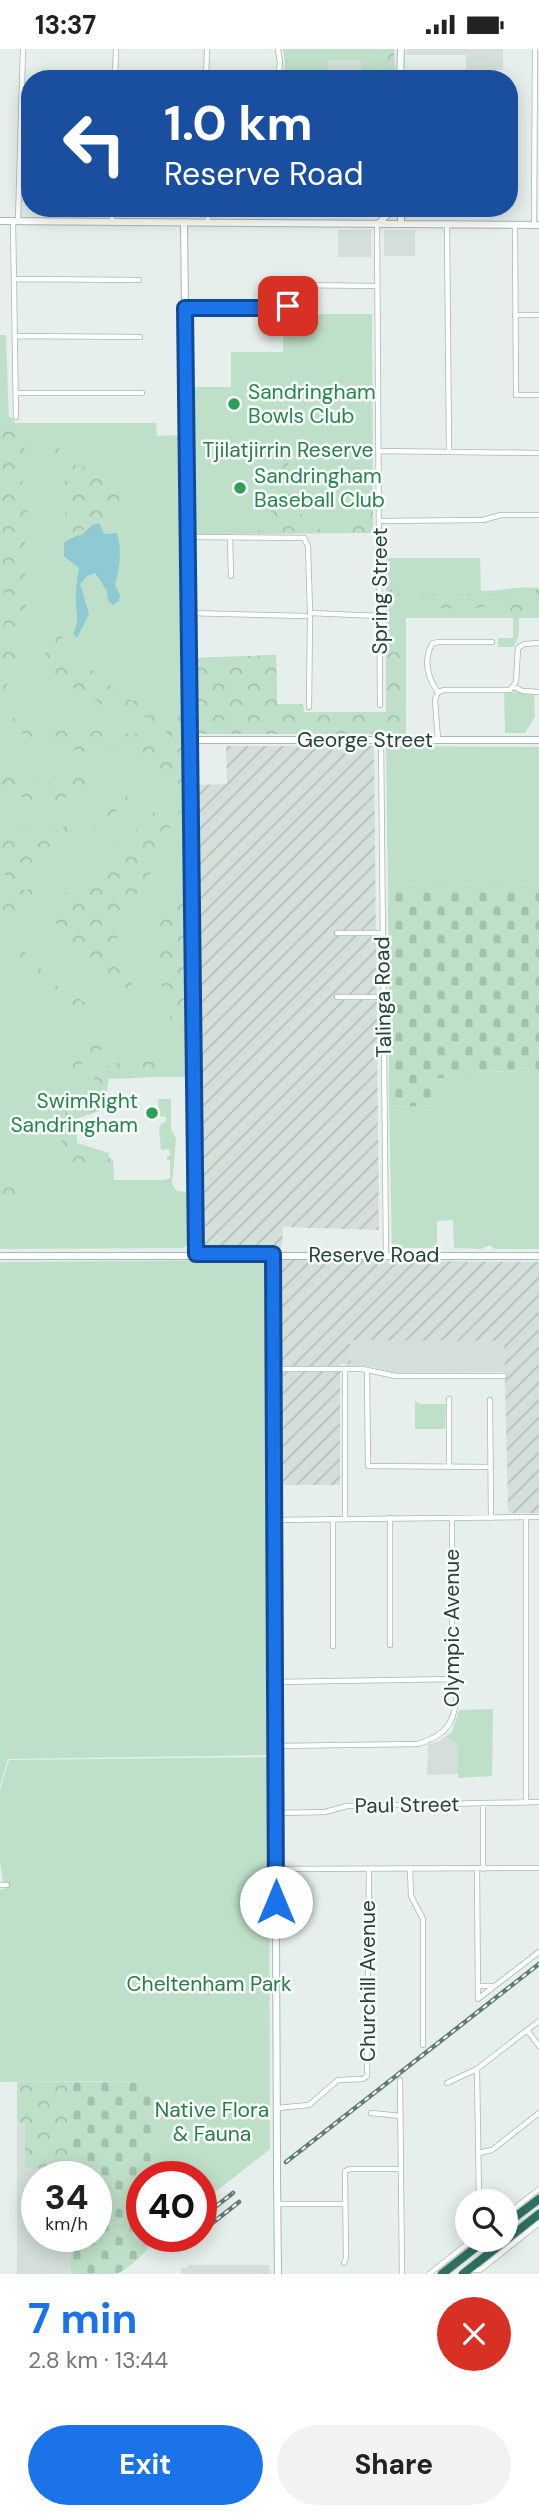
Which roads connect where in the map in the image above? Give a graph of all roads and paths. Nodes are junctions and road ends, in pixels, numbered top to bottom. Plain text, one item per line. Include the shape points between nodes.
1 (23, 49) edge
2 (116, 49) edge
3 (206, 49) edge
4 (278, 49) edge
5 (401, 49) edge
6 (535, 49) edge
7 (22, 70) edge
8 (115, 70) edge
9 (206, 70) edge
10 (279, 70) edge
11 (400, 70) edge
12 (21, 92) edge
13 (537, 112) edge
14 (112, 217) edge
15 (208, 217) edge
16 (386, 217) edge
17 (398, 217) edge
18 (0, 221) edge
19 (15, 221) junction
20 (112, 222) junction
21 (184, 222) junction
22 (208, 222) junction
23 (377, 224) junction
24 (398, 224) junction
25 (446, 224) junction
26 (515, 224) junction
27 (537, 225) edge
28 (14, 279) junction
29 (139, 280) dead end
30 (377, 285) junction
31 (185, 308) junction
32 (515, 315) junction
33 (539, 315) edge
34 (15, 336) junction
35 (140, 337) dead end
36 (16, 393) junction
37 (142, 393) dead end
38 (539, 395) edge
39 (16, 417) dead end
40 (379, 451) junction
41 (449, 452) junction
42 (539, 453) edge
43 (539, 515) edge
44 (379, 520) junction
45 (187, 537) junction
46 (230, 537) junction
47 (231, 576) dead end
48 (188, 614) junction
49 (308, 615) junction
50 (380, 615) junction
51 (492, 642) dead end
52 (539, 643) edge
53 (514, 687) junction
54 (438, 692) junction
55 (539, 692) edge
56 (380, 705) dead end
57 (309, 707) dead end
58 (191, 740) junction
59 (381, 740) junction
60 (438, 740) junction
61 (539, 740) edge
62 (337, 933) dead end
63 (382, 933) junction
64 (337, 997) dead end
65 (383, 997) junction
66 (196, 1254) junction
67 (273, 1254) junction
68 (386, 1254) junction
69 (0, 1256) edge
70 (539, 1256) edge
71 (274, 1369) junction
72 (345, 1369) junction
73 (367, 1370) junction
74 (503, 1376) dead end
75 (449, 1399) dead end
76 (490, 1400) dead end
77 (449, 1467) junction
78 (491, 1467) junction
79 (539, 1517) edge
80 (390, 1518) junction
81 (452, 1518) junction
82 (491, 1518) junction
83 (526, 1518) junction
84 (333, 1519) junction
85 (345, 1519) junction
86 (274, 1520) junction
87 (390, 1645) dead end
88 (333, 1646) dead end
89 (456, 1679) junction
90 (275, 1682) junction
91 (275, 1746) junction
92 (539, 1802) edge
93 (483, 1803) junction
94 (526, 1803) junction
95 (275, 1813) junction
96 (539, 1868) edge
97 (480, 1869) junction
98 (369, 1870) junction
99 (410, 1870) junction
100 (276, 1871) junction
101 (0, 1885) edge
102 (7, 1885) dead end
103 (539, 1952) edge
104 (478, 1986) junction
105 (494, 1986) junction
106 (539, 2021) edge
107 (527, 2030) junction
108 (423, 2045) dead end
109 (539, 2046) edge
110 (477, 2069) junction
111 (400, 2080) dead end
112 (447, 2083) dead end
113 (277, 2108) junction
114 (371, 2113) dead end
115 (539, 2113) edge
116 (401, 2116) junction
117 (479, 2153) junction
118 (401, 2169) junction
119 (479, 2189) edge
120 (539, 2189) edge
121 (539, 2199) edge
122 (278, 2204) junction
123 (345, 2204) junction
124 (521, 2208) junction
125 (518, 2209) edge
126 (518, 2211) edge
127 (539, 2214) edge
128 (535, 2223) edge
129 (457, 2252) edge
130 (470, 2252) edge
131 (344, 2263) dead end
132 (467, 2272) edge
133 (278, 2274) edge
134 (402, 2274) edge
135 (429, 2274) edge
136 (442, 2274) edge

1 - 7 street
2 - 8 street
3 - 9 street
4 - 10 street
5 - 11 street
6 - 13 street
12 - 19 street
13 - 27 street
14 - 20 street
15 - 22 street
16 - 23 street
17 - 24 street
18 - 19 street
19 - 20 street
19 - 28 street
20 - 21 street
21 - 22 street
21 - 31 street
22 - 23 street
23 - 24 street
23 - 30 street, Spring Street
24 - 25 street
25 - 26 street
25 - 41 street
26 - 27 street
26 - 32 street
28 - 29 street
28 - 34 street
30 - 31 street via 292,285 286,308
30 - 40 street, Spring Street
31 - 45 street
32 - 33 street
32 - 38 street via 516,395
34 - 35 street
34 - 36 street
36 - 37 street
36 - 39 street
40 - 41 street
40 - 44 street, Spring Street
41 - 42 street
43 - 44 street
44 - 50 street, Spring Street
45 - 46 street
45 - 48 street
46 - 47 street
46 - 49 street via 306,539
48 - 49 street
48 - 58 street
49 - 50 street
49 - 57 street
50 - 56 street, Spring Street
51 - 54 street via 432,644 428,675
52 - 53 street via 518,648
53 - 54 street via 507,691
53 - 55 street
54 - 60 street
58 - 59 street, George Street
58 - 66 street
59 - 60 street, George Street
59 - 63 street, Talinga Road
60 - 61 street, George Street
62 - 63 street
63 - 65 street, Talinga Road
64 - 65 street
65 - 68 street, Talinga Road
66 - 67 street, Reserve Road
66 - 69 street, Reserve Road
67 - 68 street, Reserve Road
67 - 71 street
68 - 70 street, Reserve Road
71 - 72 street
71 - 86 street
72 - 73 street
72 - 85 street
73 - 74 street via 396,1376
73 - 77 street via 368,1466
75 - 77 street
76 - 78 street
77 - 78 street
78 - 82 street
79 - 83 street
80 - 81 street
80 - 85 street
80 - 87 street
81 - 82 street
81 - 89 street, Olympic Avenue
82 - 83 street
83 - 94 street
84 - 85 street
84 - 86 street
84 - 88 street
86 - 90 street
89 - 90 street
89 - 91 street, Olympic Avenue via 452,1718 442,1732 425,1741
90 - 91 street
91 - 95 street
92 - 94 street, Paul Street
93 - 94 street, Paul Street
93 - 95 street, Paul Street via 347,1806 325,1812
93 - 97 street
95 - 100 street
96 - 97 street
97 - 99 street
97 - 104 street
98 - 99 street
98 - 100 street
98 - 113 street, Churchill Avenue via 367,2076 338,2080 306,2106
99 - 108 street via 411,1896 423,1919
100 - 113 street
101 - 102 street
103 - 105 street
104 - 105 street
104 - 105 street via 478,1999
106 - 107 street
107 - 109 street
107 - 110 street
110 - 112 street
110 - 117 street
111 - 116 street
113 - 122 street, bridge
114 - 116 street
115 - 117 street via 492,2150
116 - 118 street
117 - 119 street
118 - 123 street via 346,2171
118 - 134 street
120 - 124 street
121 - 124 highway
122 - 123 street
122 - 133 street
123 - 131 street
124 - 125 street
124 - 126 highway
124 - 128 highway
127 - 128 highway
128 - 132 highway
129 - 135 street
130 - 136 highway

